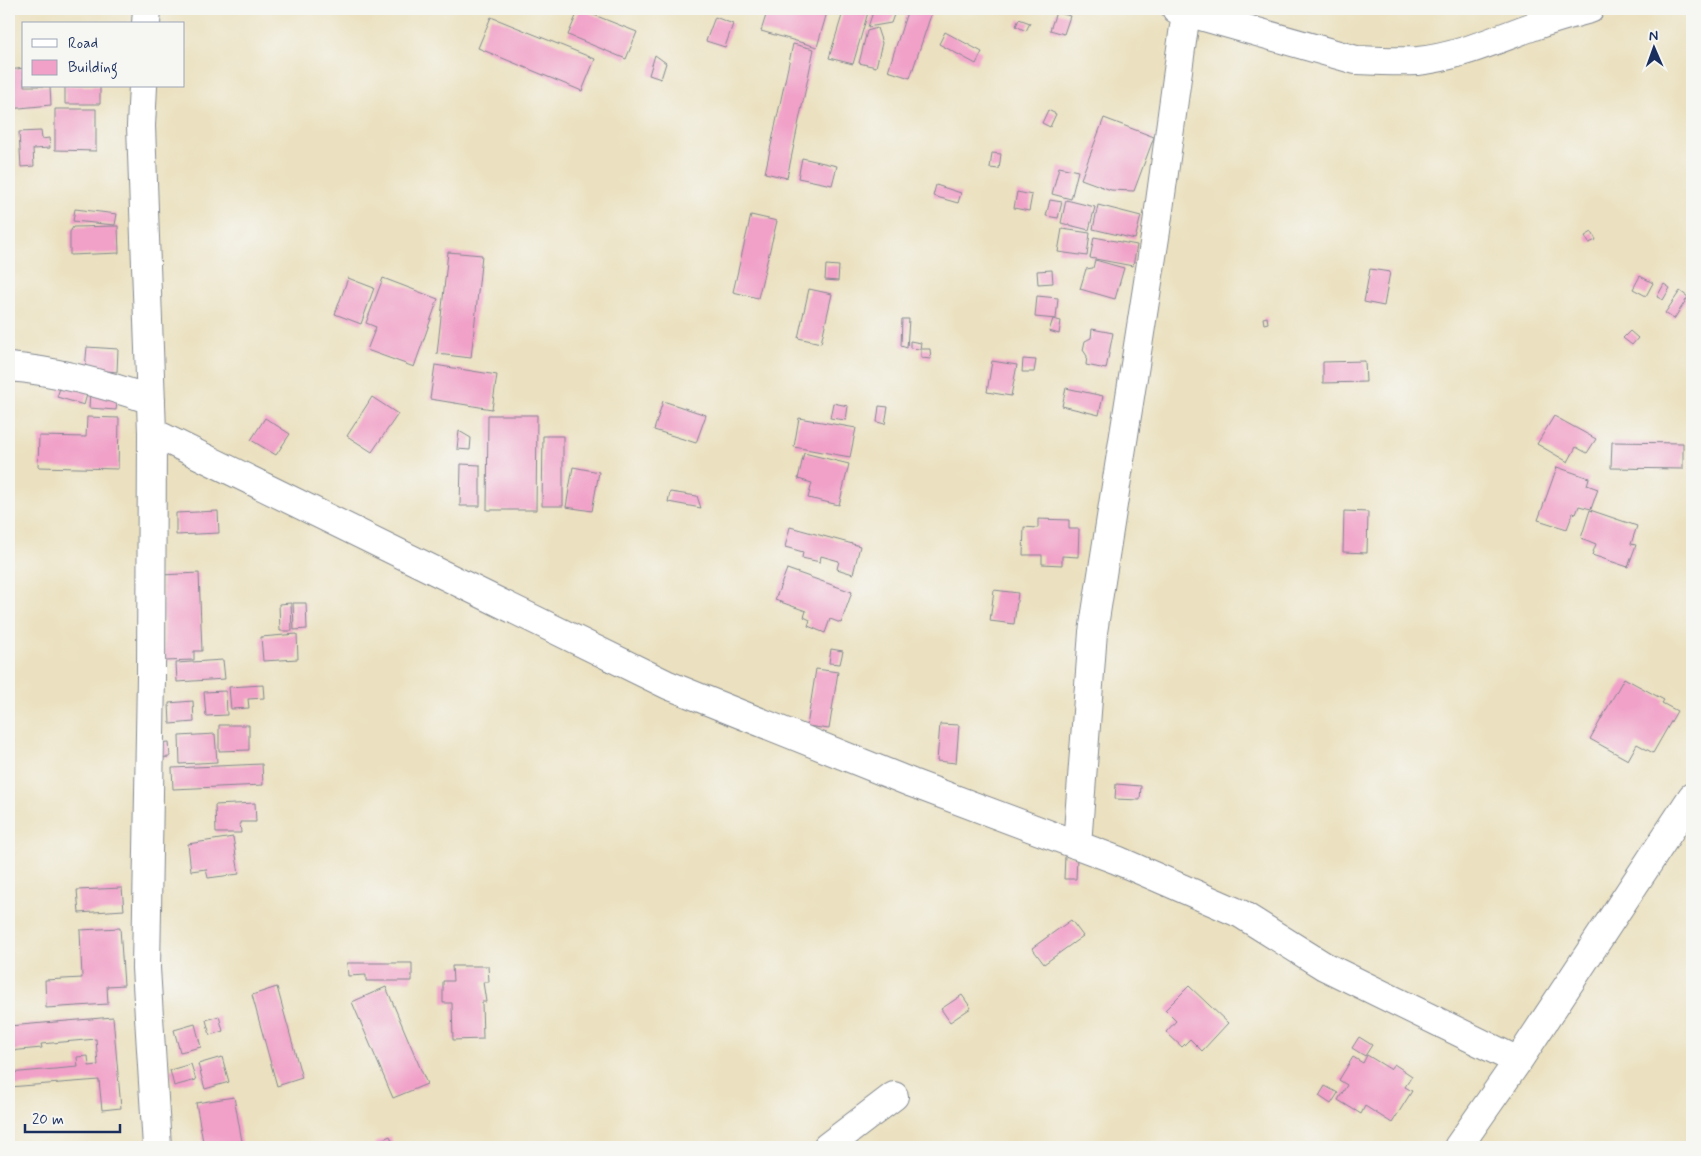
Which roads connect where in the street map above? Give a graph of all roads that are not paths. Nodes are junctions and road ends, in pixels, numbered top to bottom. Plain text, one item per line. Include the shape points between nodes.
1 (147, 9) edge
2 (1590, 9) edge
3 (1181, 10) edge
4 (146, 22) edge
5 (143, 88) edge
6 (9, 368) edge
7 (151, 400) junction
8 (152, 432) junction
9 (1692, 797) edge
10 (1078, 845) junction
11 (1518, 1061) junction
12 (894, 1096) dead end
13 (157, 1147) edge
14 (827, 1147) edge
15 (1458, 1147) edge

1 - 4 street
2 - 3 street via 1459,52 1419,60 1382,61 1356,60
3 - 10 street via 1156,231 1093,632
5 - 7 street
6 - 7 street via 83,379
7 - 8 street
8 - 10 street via 668,685 912,783
8 - 13 street via 146,968
9 - 11 street
10 - 11 street via 1241,914 1324,966
11 - 15 street
12 - 14 street

